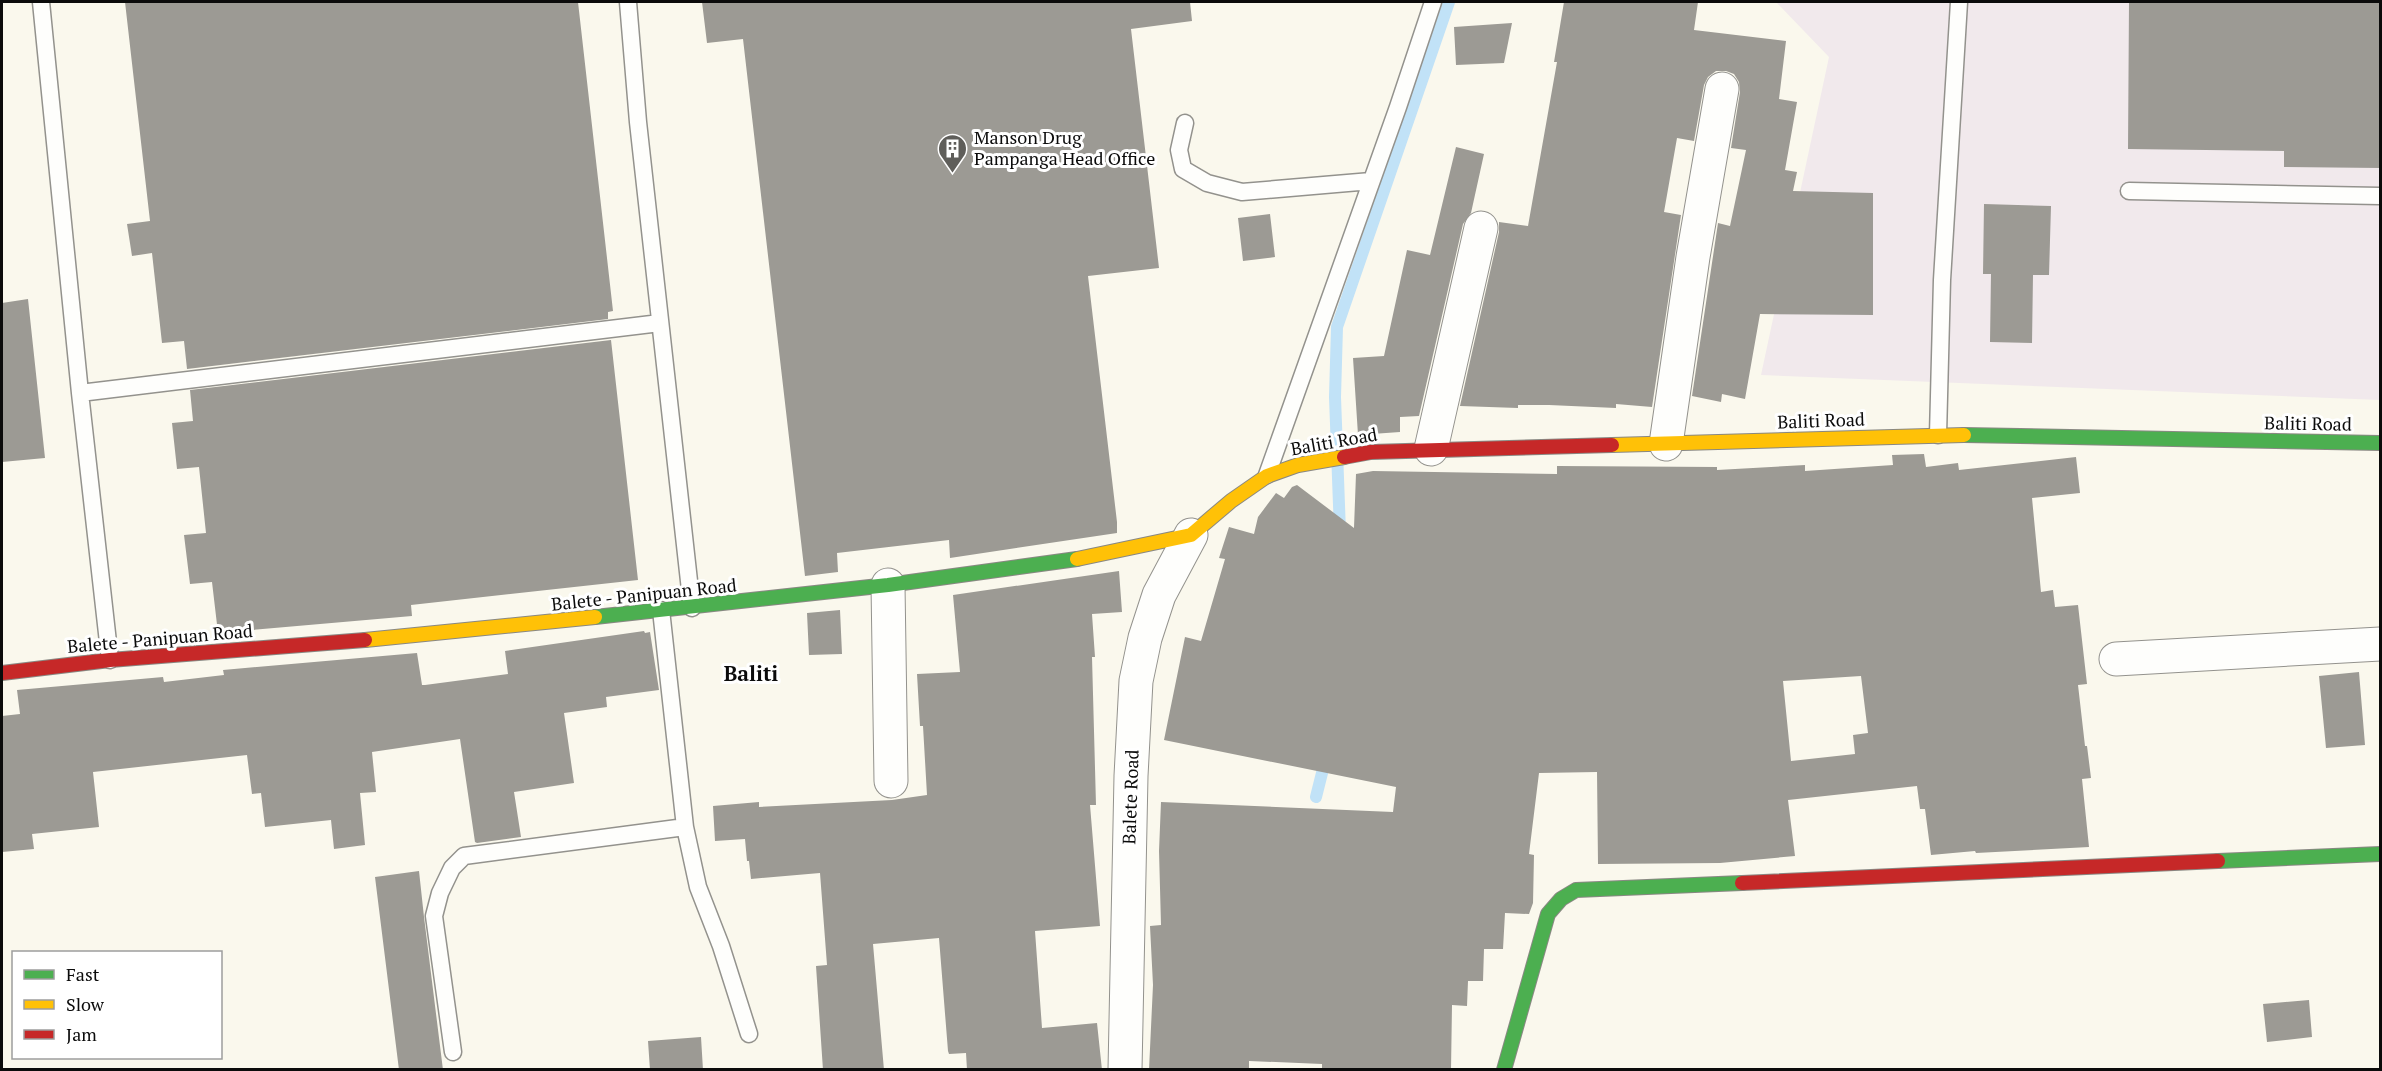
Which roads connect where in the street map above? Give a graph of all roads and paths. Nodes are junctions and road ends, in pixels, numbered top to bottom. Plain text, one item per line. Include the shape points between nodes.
1 (41, 2) edge
2 (628, 2) edge
3 (1433, 2) edge
4 (1959, 2) edge
5 (1722, 89) dead end
6 (1185, 123) dead end
7 (1371, 181) junction
8 (2129, 191) dead end
9 (2380, 196) edge
10 (1481, 228) dead end
11 (660, 323) junction
12 (80, 393) junction
13 (1938, 435) junction
14 (2380, 443) edge
15 (1666, 444) junction
16 (1431, 448) junction
17 (1267, 476) junction
18 (1191, 535) junction
19 (888, 585) junction
20 (692, 608) junction
21 (661, 610) junction
22 (2380, 644) edge
23 (2116, 659) dead end
24 (110, 660) junction
25 (2, 673) edge
26 (891, 781) dead end
27 (685, 826) junction
28 (2380, 854) edge
29 (749, 1034) dead end
30 (453, 1052) dead end
31 (1125, 1070) edge
32 (1503, 1070) edge

1 - 12 lane
2 - 11 lane
3 - 7 lane
4 - 13 lane via 1942,280
5 - 15 street via 1692,257
6 - 7 lane via 1179,150 1184,170 1207,183 1242,192
7 - 17 lane
8 - 9 lane
10 - 16 street
11 - 12 lane
11 - 20 lane
12 - 24 lane
13 - 14 main road, Baliti Road
13 - 15 main road, Baliti Road
15 - 16 main road, Baliti Road
16 - 17 main road, Baliti Road via 1371,452 1298,465
17 - 18 main road, Balete - Panipuan Road
18 - 19 main road, Balete - Panipuan Road via 1078,559
18 - 31 street, Balete Road via 1159,595 1136,681
19 - 20 main road, Balete - Panipuan Road
19 - 26 street
20 - 21 main road, Balete - Panipuan Road
21 - 24 main road, Balete - Panipuan Road via 376,639
21 - 27 lane
22 - 23 street
24 - 25 main road, Balete - Panipuan Road
27 - 29 lane via 698,887
27 - 30 lane via 464,856 452,868 434,916
28 - 32 main road via 1576,890 1560,899 1548,914

